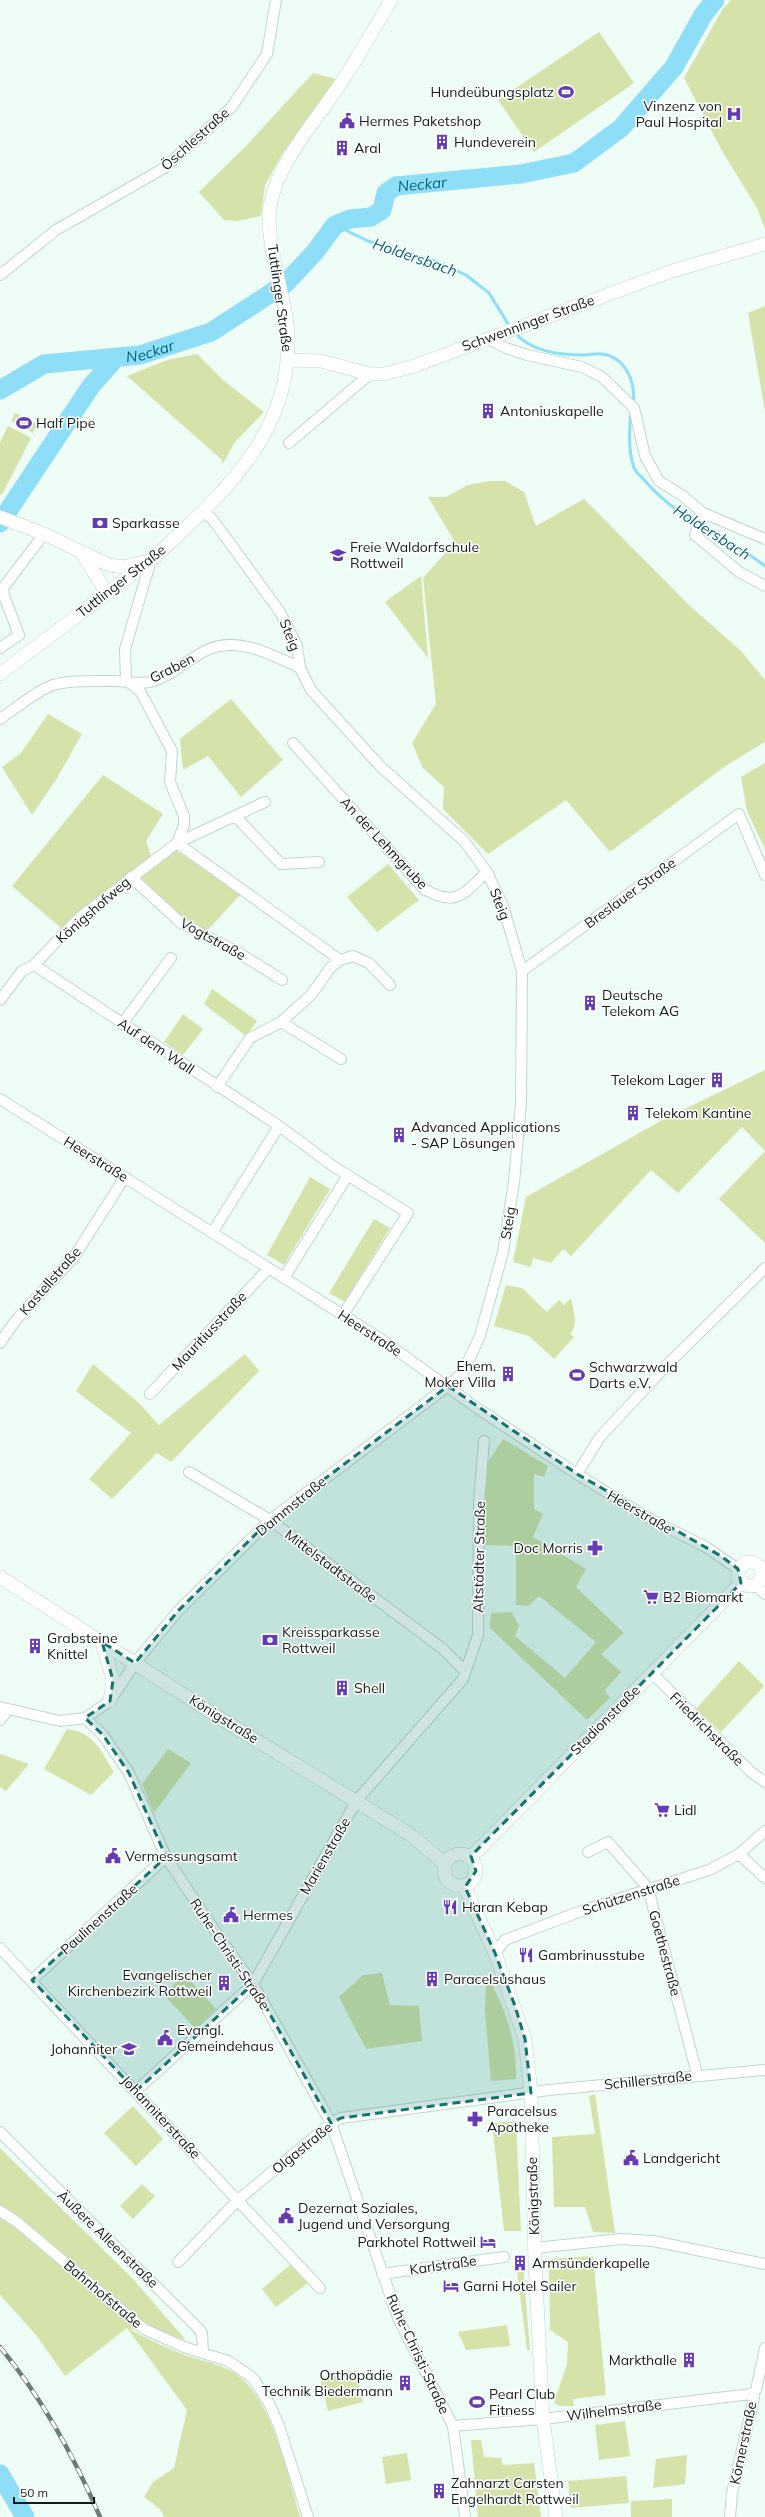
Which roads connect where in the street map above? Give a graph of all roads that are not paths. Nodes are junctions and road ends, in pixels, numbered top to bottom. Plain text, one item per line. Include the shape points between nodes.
1 (276, 0) edge
2 (392, 0) edge
3 (765, 244) edge
4 (0, 275) edge
5 (487, 338) junction
6 (289, 360) junction
7 (370, 374) junction
8 (288, 443) dead end
9 (204, 511) junction
10 (701, 516) junction
11 (0, 517) edge
12 (44, 534) junction
13 (765, 539) edge
14 (81, 552) junction
15 (150, 560) junction
16 (765, 586) edge
17 (106, 592) junction
18 (0, 648) edge
19 (300, 668) junction
20 (0, 674) edge
21 (126, 680) junction
22 (0, 719) edge
23 (293, 743) dead end
24 (265, 802) dead end
25 (235, 816) junction
26 (177, 842) junction
27 (319, 862) dead end
28 (487, 872) junction
29 (765, 875) edge
30 (131, 877) junction
31 (171, 958) dead end
32 (340, 960) junction
33 (34, 965) junction
34 (522, 971) junction
35 (282, 980) dead end
36 (390, 985) dead end
37 (0, 1000) edge
38 (281, 1022) junction
39 (122, 1024) junction
40 (341, 1059) dead end
41 (217, 1087) junction
42 (0, 1098) edge
43 (279, 1126) junction
44 (348, 1175) junction
45 (125, 1177) junction
46 (212, 1233) junction
47 (765, 1268) edge
48 (268, 1269) junction
49 (284, 1278) junction
50 (343, 1315) junction
51 (0, 1343) edge
52 (448, 1386) junction
53 (150, 1394) dead end
54 (484, 1441) dead end
55 (189, 1472) dead end
56 (577, 1474) junction
57 (270, 1520) junction
58 (762, 1565) edge
59 (738, 1569) junction
60 (0, 1577) edge
61 (741, 1583) junction
62 (755, 1585) junction
63 (765, 1594) edge
64 (102, 1642) junction
65 (135, 1663) junction
66 (466, 1671) junction
67 (652, 1673) junction
68 (110, 1701) junction
69 (4, 1709) edge
70 (85, 1718) junction
71 (0, 1720) edge
72 (765, 1782) edge
73 (357, 1800) junction
74 (765, 1831) edge
75 (588, 1852) dead end
76 (739, 1854) junction
77 (166, 1857) junction
78 (470, 1858) junction
79 (445, 1864) junction
80 (765, 1878) edge
81 (464, 1886) junction
82 (648, 1888) junction
83 (0, 1948) edge
84 (495, 1953) junction
85 (32, 1980) junction
86 (253, 1984) junction
87 (765, 2070) edge
88 (697, 2074) junction
89 (136, 2091) junction
90 (531, 2093) junction
91 (331, 2123) junction
92 (0, 2132) edge
93 (238, 2200) junction
94 (0, 2211) edge
95 (535, 2248) junction
96 (504, 2257) dead end
97 (178, 2262) dead end
98 (765, 2264) edge
99 (382, 2274) junction
100 (320, 2288) dead end
101 (765, 2348) edge
102 (203, 2353) junction
103 (751, 2394) junction
104 (542, 2419) junction
105 (453, 2426) junction
106 (308, 2517) edge
107 (464, 2517) edge
108 (556, 2517) edge
109 (730, 2517) edge

1 - 4 street, Öschlestraße via 267,54 231,108 164,168 56,230
2 - 6 street, Tuttlinger Straße via 278,180 270,206 271,229 287,324
3 - 5 street, Schwenninger Straße via 672,271
5 - 7 street, Schwenninger Straße via 414,366 384,374
5 - 10 street via 506,348 582,367 602,377 634,408 644,456 659,481 683,496
6 - 7 street, Schwenninger Straße via 321,361
6 - 9 street, Tuttlinger Straße via 285,387 271,422 248,460
7 - 8 street
9 - 15 street, Tuttlinger Straße
9 - 19 street, Steig via 280,612 297,646
10 - 13 street
10 - 16 street via 695,535 739,572
11 - 12 street
12 - 14 street
12 - 18 street via 3,588 19,635
14 - 15 street via 109,565 124,567
14 - 17 street
15 - 17 street, Tuttlinger Straße
15 - 21 street via 125,649
17 - 20 street, Tuttlinger Straße
19 - 21 street, Graben via 270,653 246,646 223,645 204,651 173,671 151,681 138,684
19 - 28 street, Steig via 311,690 381,767 464,841
21 - 22 street, Graben via 48,687
21 - 26 street via 140,691 172,751 170,782 184,816 184,825
23 - 28 street, An der Lehmgrube via 424,889 442,898 460,897
24 - 25 street, Königshofweg
25 - 26 street, Königshofweg
25 - 27 street via 281,864
26 - 30 street, Königshofweg
26 - 32 street
28 - 34 street, Steig via 503,906
29 - 34 street, Breslauer Straße via 738,814
30 - 33 street, Königshofweg via 79,918
30 - 35 street, Vogtstraße via 181,923 239,953
31 - 39 street
32 - 36 street via 353,956 369,964
32 - 38 street via 331,967 311,995
33 - 37 street, Königshofweg via 22,971
33 - 39 street, Auf dem Wall
34 - 52 street, Steig via 523,1076 514,1182 503,1252 480,1336 463,1372
38 - 40 street
38 - 41 street via 250,1038
39 - 41 street, Auf dem Wall
41 - 43 street, Auf dem Wall
42 - 45 street, Heerstraße
43 - 44 street, Auf dem Wall
43 - 46 street
44 - 49 street
44 - 50 street, Auf dem Wall via 408,1213
45 - 46 street, Heerstraße
45 - 51 street, Kastellstraße via 74,1257 16,1320
46 - 48 street, Heerstraße
47 - 56 street via 668,1364 600,1438
48 - 49 street, Heerstraße
48 - 53 street, Mauritiusstraße
49 - 50 street, Heerstraße
50 - 52 street, Heerstraße
52 - 56 street, Heerstraße
52 - 57 street, Dammstraße
54 - 66 street, Altstädter Straße via 479,1502 478,1635
55 - 57 street, Mittelstadtstraße
56 - 59 street, Heerstraße via 650,1519 706,1547
57 - 65 street, Dammstraße via 178,1611
57 - 66 street, Mittelstadtstraße via 443,1649
58 - 59 street via 747,1562
58 - 62 street via 762,1575
59 - 61 street via 737,1576
60 - 64 street, Königstraße
61 - 62 street via 746,1586
61 - 67 street, Stadionstraße
62 - 63 street
64 - 65 street, Königstraße
64 - 68 street via 113,1680
65 - 68 street, Dammstraße
65 - 73 street, Königstraße via 220,1718
66 - 73 street, Marienstraße via 463,1680
67 - 72 street, Friedrichstraße via 751,1772
67 - 78 street, Stadionstraße
68 - 70 street
69 - 70 street via 60,1721
69 - 71 street
70 - 77 street, Ruhe-Christi-Straße via 103,1735 129,1773
73 - 79 street, Königstraße via 411,1835
73 - 86 street, Marienstraße
74 - 76 street, Schützenstraße
75 - 82 street, Goethestraße via 608,1842
76 - 80 street
76 - 82 street, Schützenstraße via 709,1870
77 - 85 street, Paulinenstraße
77 - 86 street, Ruhe-Christi-Straße via 219,1938
78 - 79 street via 456,1855
78 - 81 street via 476,1871 473,1880
79 - 81 street via 446,1879 454,1885
81 - 84 street, Königstraße
82 - 84 street, Schützenstraße via 505,1940
82 - 88 street, Goethestraße
83 - 85 street, Johanniterstraße
84 - 90 street, Königstraße via 525,2039
85 - 89 street, Johanniterstraße
86 - 89 street, Marienstraße
86 - 91 street, Ruhe-Christi-Straße
87 - 88 street, Schillerstraße
88 - 90 street, Schillerstraße
89 - 93 street, Johanniterstraße
90 - 91 street, Olgastraße via 341,2118
90 - 95 street, Königstraße
91 - 93 street, Olgastraße
91 - 99 street, Ruhe-Christi-Straße
92 - 102 street, Äußere Alleenstraße via 195,2325 202,2333
93 - 97 street, Olgastraße
93 - 100 street, Johanniterstraße
94 - 102 street, Bahnhofstraße via 17,2222 144,2329
95 - 98 street via 621,2238 653,2241
95 - 104 street, Königstraße
96 - 99 street, Karlstraße
99 - 105 street, Ruhe-Christi-Straße via 398,2318
101 - 103 street, Körnerstraße via 756,2390
102 - 106 street, Bahnhofstraße via 238,2366 262,2389 280,2426
103 - 104 street, Wilhelmstraße
103 - 109 street, Körnerstraße via 754,2398 732,2493
104 - 105 street, Wilhelmstraße
104 - 108 street, Königstraße
105 - 107 street, Ruhe-Christi-Straße

